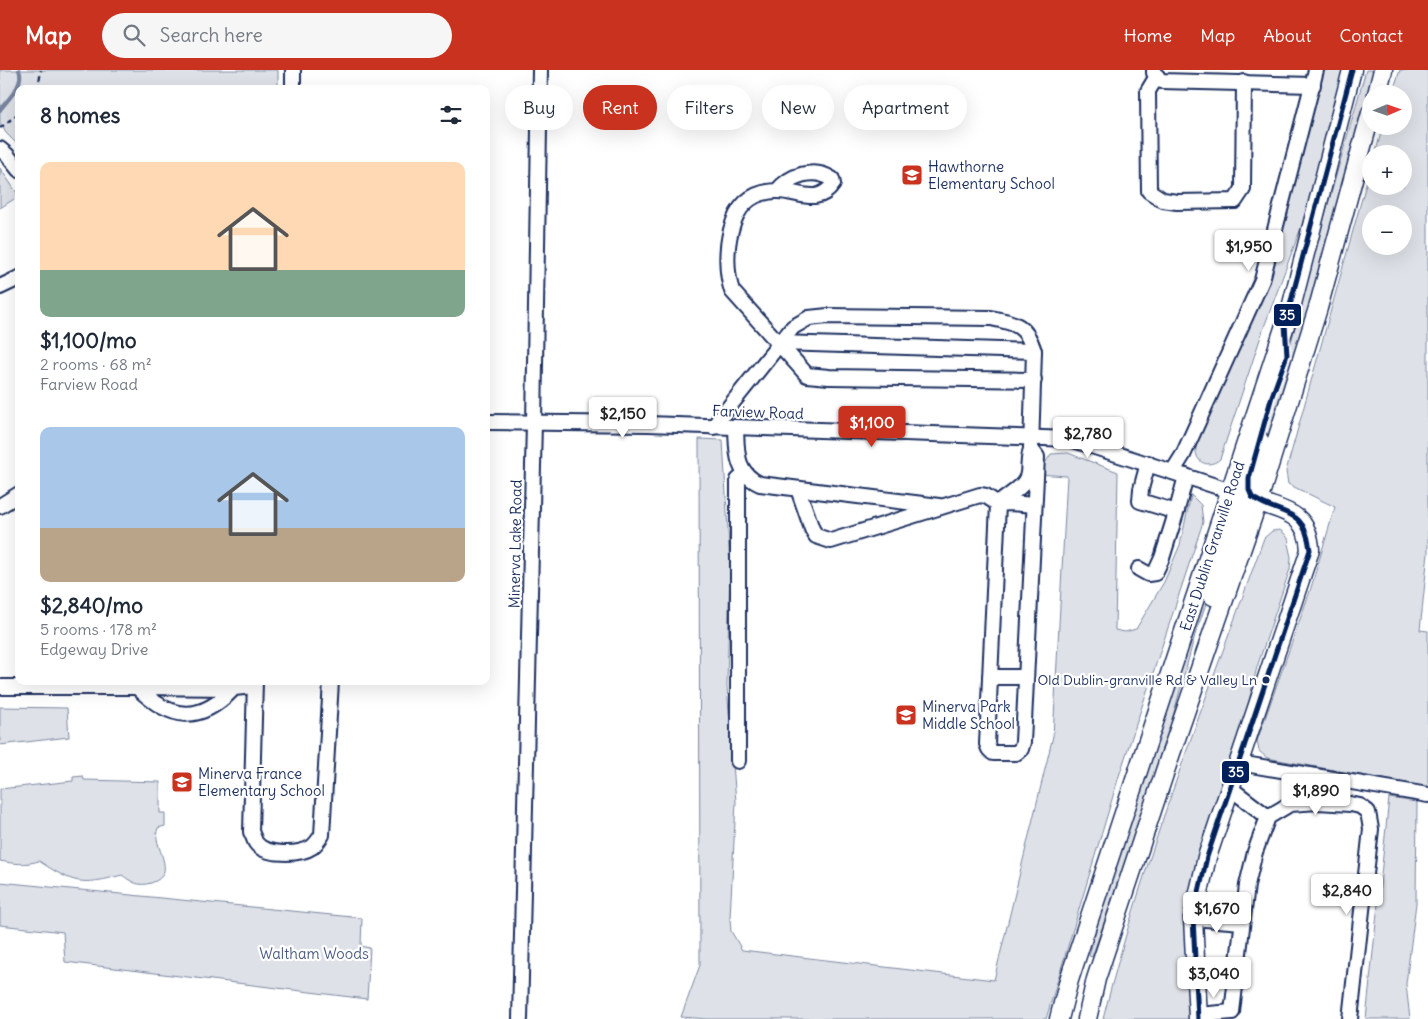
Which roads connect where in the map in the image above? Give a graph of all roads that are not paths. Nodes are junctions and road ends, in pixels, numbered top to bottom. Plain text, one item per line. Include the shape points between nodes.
1 (293, 70) edge
2 (540, 70) edge
3 (1316, 70) edge
4 (1352, 70) edge
5 (1382, 70) edge
6 (1155, 73) edge
7 (1244, 82) junction
8 (1313, 84) junction
9 (293, 85) edge
10 (1378, 85) edge
11 (1365, 135) edge
12 (0, 149) edge
13 (15, 165) edge
14 (777, 191) dead end
15 (15, 280) edge
16 (0, 287) edge
17 (1285, 324) junction
18 (780, 343) junction
19 (1034, 351) junction
20 (1034, 380) junction
21 (490, 422) edge
22 (534, 423) junction
23 (713, 427) junction
24 (736, 428) junction
25 (1031, 443) junction
26 (1148, 463) junction
27 (1179, 473) junction
28 (745, 474) junction
29 (798, 489) junction
30 (1231, 491) junction
31 (15, 497) edge
32 (1258, 501) junction
33 (998, 504) junction
34 (0, 506) edge
35 (1034, 506) junction
36 (944, 507) junction
37 (1177, 510) junction
38 (1139, 569) dead end
39 (990, 677) junction
40 (1026, 678) junction
41 (67, 685) edge
42 (112, 685) edge
43 (249, 685) edge
44 (254, 685) edge
45 (331, 685) edge
46 (0, 687) edge
47 (137, 687) junction
48 (234, 688) junction
49 (1171, 753) junction
50 (738, 761) dead end
51 (1239, 763) junction
52 (1230, 788) junction
53 (1428, 795) edge
54 (1268, 817) junction
55 (1194, 918) junction
56 (1242, 922) junction
57 (1235, 1015) edge
58 (1198, 1017) edge
59 (520, 1019) edge
60 (1060, 1019) edge
61 (1086, 1019) edge
62 (1350, 1019) edge

1 - 9 street
2 - 22 street, Minerva Lake Road
3 - 8 street
4 - 17 main road, East Dublin Granville Road
5 - 10 main road
6 - 7 street via 1161,81
6 - 7 street via 1148,91 1149,191 1163,200 1177,202 1234,201 1240,195 1243,189
7 - 8 street
8 - 27 street via 1262,280 1183,455
11 - 32 main road, East Dublin Granville Road via 1318,308
12 - 13 street
14 - 18 street via 756,195 742,204 733,220 729,237 728,277 732,291
15 - 16 street
17 - 30 main road, East Dublin Granville Road
17 - 32 main road via 1286,355 1249,478 1248,489
18 - 19 street
18 - 19 street via 793,327 809,318 991,318 1014,322 1030,337
18 - 20 street via 807,375
18 - 23 street
19 - 20 street
20 - 25 street
21 - 22 street, Farview Road
22 - 23 street, Farview Road
22 - 59 street, Minerva Lake Road
23 - 24 street, Farview Road
24 - 25 street, Farview Road
24 - 28 street via 738,458
25 - 26 street, Farview Road via 1070,439
25 - 33 street via 1026,480
25 - 35 street via 1037,457
26 - 27 street, Farview Road
26 - 37 street via 1140,502
27 - 30 street, Farview Road
27 - 37 street
28 - 29 street via 760,484
28 - 50 street via 738,480
29 - 36 street
29 - 36 street via 816,536 831,541
30 - 49 main road via 1238,495 1240,510 1167,732
30 - 60 main road, East Dublin Granville Road via 1069,980
31 - 34 street
32 - 49 main road, East Dublin Granville Road
32 - 51 main road via 1298,518 1310,537 1310,550
33 - 35 street
33 - 36 street via 980,496
33 - 39 street
35 - 40 street
37 - 38 street via 1155,573 1148,574
39 - 40 street
39 - 40 street via 987,744 993,752 1016,753 1023,742
41 - 46 street
42 - 47 street
43 - 48 street
44 - 45 street via 251,832 256,844 267,851 289,853 304,851 322,835
47 - 48 street
47 - 48 street via 164,708 188,713 210,708
49 - 61 main road, East Dublin Granville Road via 1096,979
51 - 52 main road
51 - 53 street
52 - 54 street
52 - 55 main road via 1207,857
54 - 56 street via 1255,852
54 - 62 street via 1290,804 1318,802 1360,806 1368,812 1371,829
55 - 56 street
55 - 58 main road
56 - 57 street
57 - 58 street

